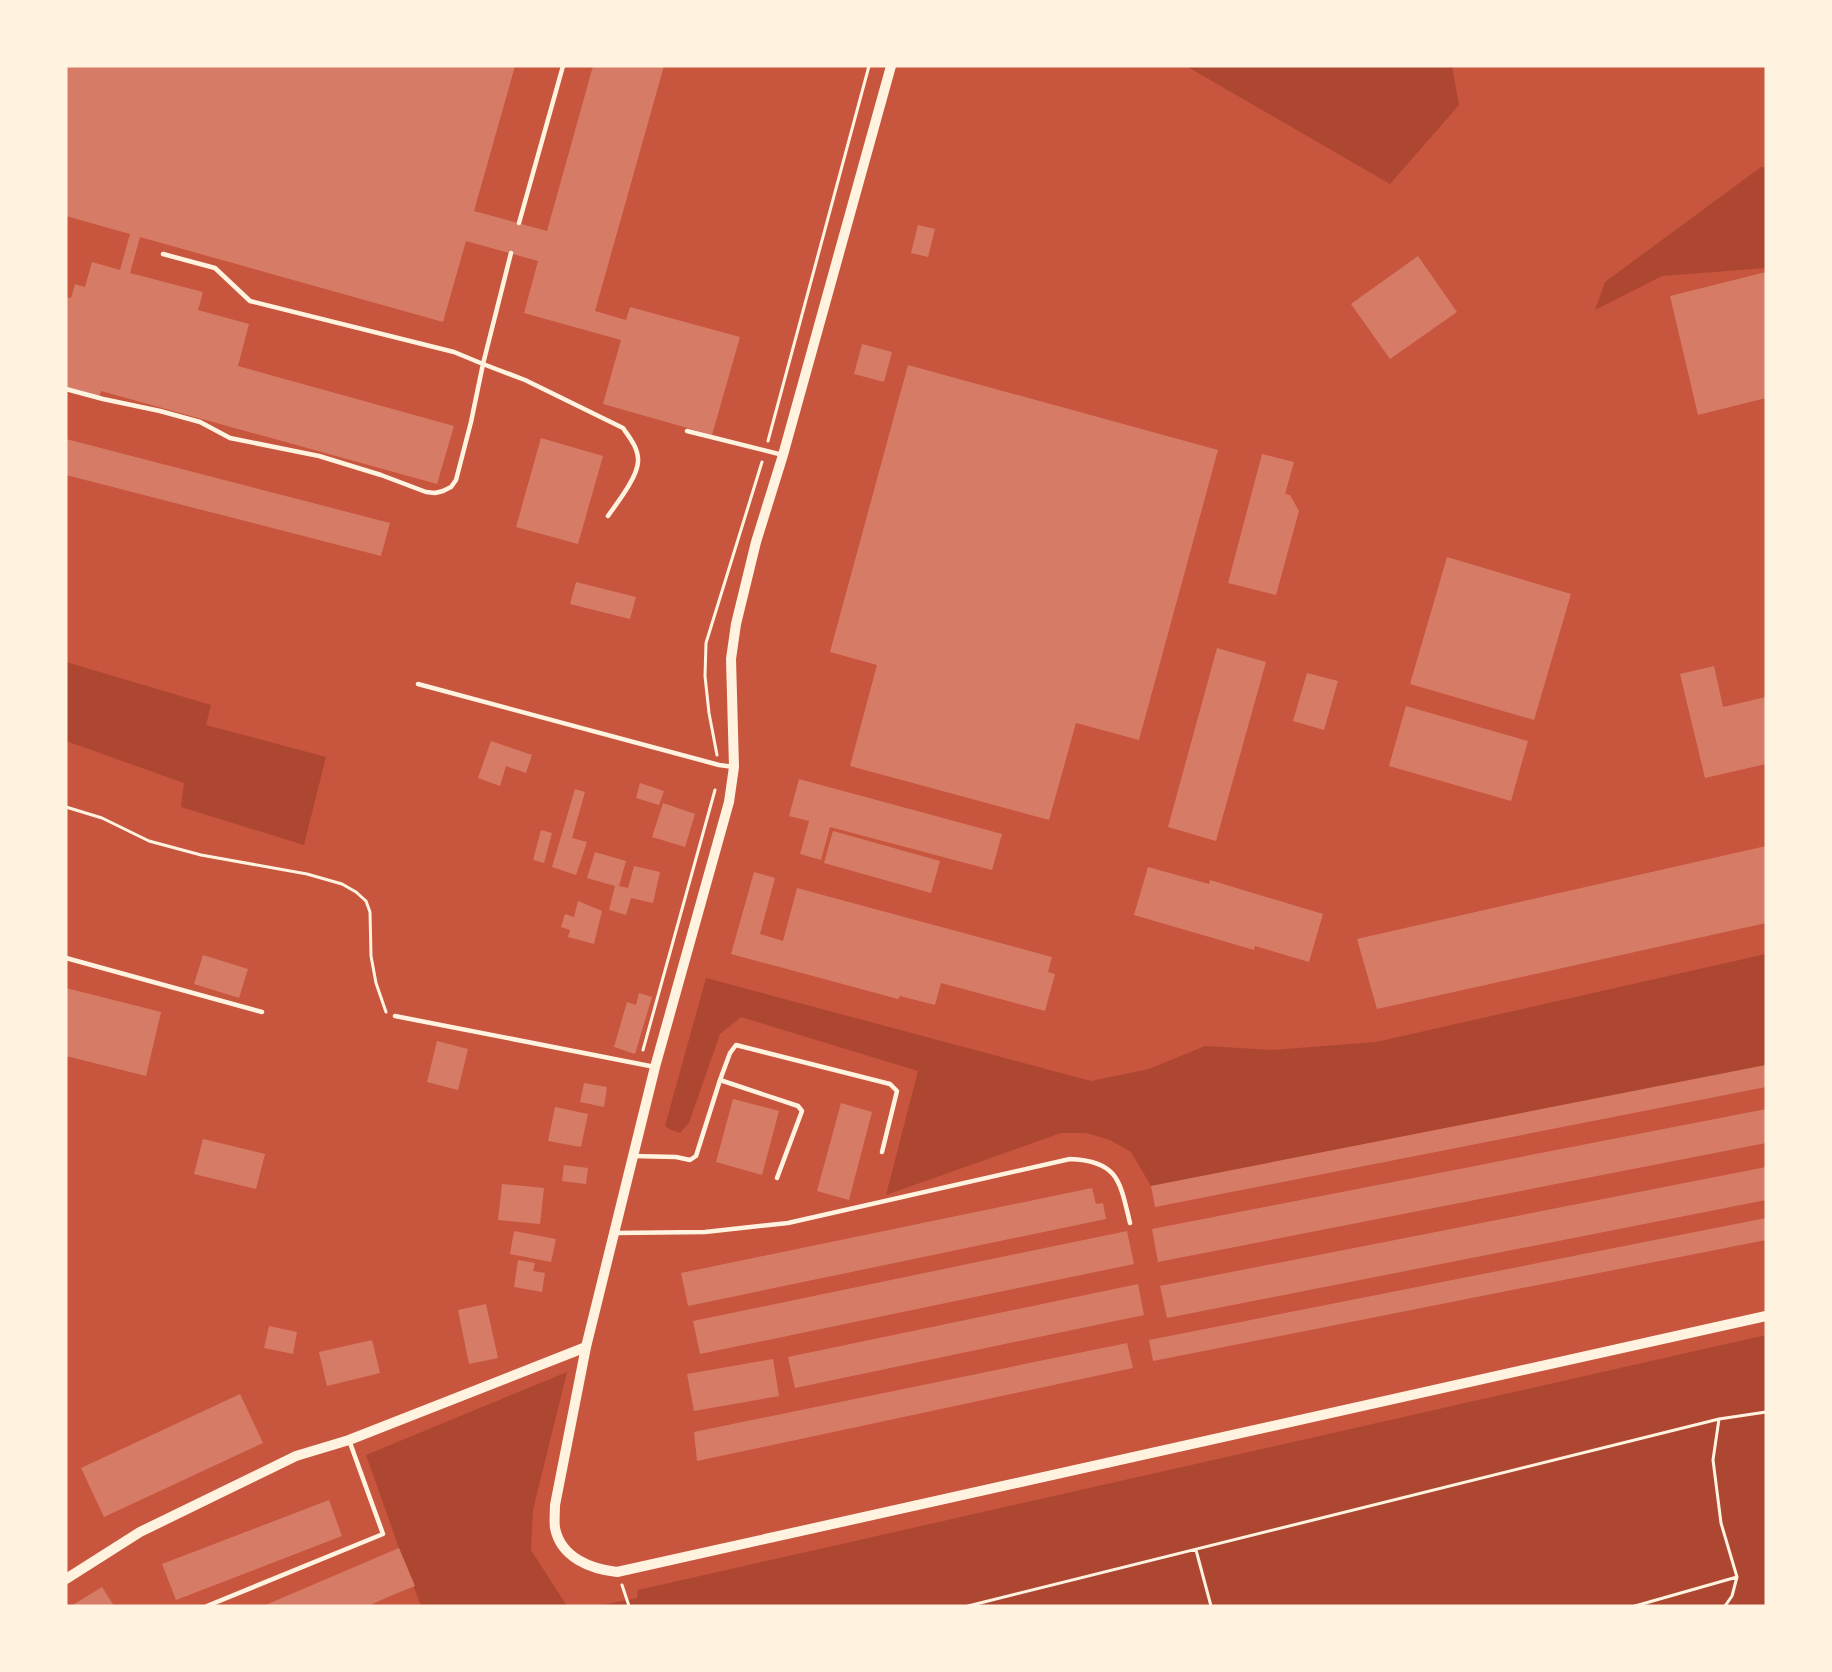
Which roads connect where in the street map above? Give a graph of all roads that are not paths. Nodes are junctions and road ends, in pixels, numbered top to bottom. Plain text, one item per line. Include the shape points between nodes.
1 (563, 66) edge
2 (891, 66) edge
3 (519, 223) dead end
4 (511, 253) dead end
5 (163, 254) dead end
6 (483, 364) junction
7 (66, 389) edge
8 (687, 431) dead end
9 (783, 454) junction
10 (608, 516) dead end
11 (418, 684) dead end
12 (734, 767) junction
13 (66, 958) edge
14 (262, 1012) dead end
15 (395, 1016) dead end
16 (655, 1066) junction
17 (720, 1080) junction
18 (882, 1152) dead end
19 (633, 1156) junction
20 (777, 1178) dead end
21 (1130, 1223) dead end
22 (615, 1233) junction
23 (1766, 1316) edge
24 (586, 1347) junction
25 (349, 1440) junction
26 (66, 1579) edge
27 (207, 1606) edge

1 - 3 lane
2 - 9 street
4 - 6 lane
5 - 6 lane via 215,268 250,302 454,352
6 - 7 lane via 456,480 451,487 435,493 319,456 230,438 200,422
6 - 10 lane via 623,428 632,440 638,463
8 - 9 lane
9 - 12 street via 756,542 734,636
11 - 12 lane
12 - 16 street via 729,802
13 - 14 lane
15 - 16 lane
16 - 19 street
17 - 18 lane via 736,1045 890,1084 897,1091
17 - 19 lane via 696,1156 690,1160
17 - 20 lane via 798,1106 802,1112
19 - 22 street
21 - 22 lane via 1122,1190 1108,1168 1070,1159 788,1223 705,1232
22 - 24 street
23 - 24 street via 617,1572 587,1566 572,1556 555,1530 555,1505
24 - 25 street
25 - 26 street via 296,1456 140,1532
25 - 27 lane via 383,1534

